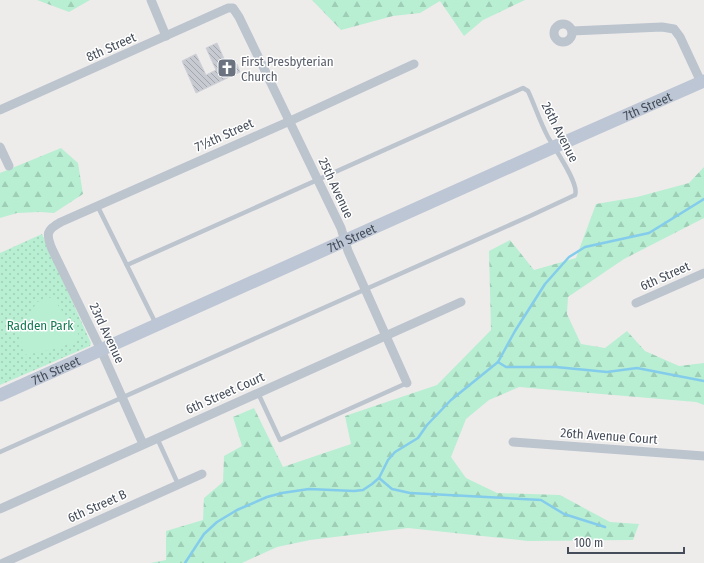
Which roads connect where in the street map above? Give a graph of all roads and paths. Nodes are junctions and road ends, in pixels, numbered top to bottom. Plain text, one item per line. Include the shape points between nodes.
1 (151, 0) edge
2 (233, 8) joint
3 (572, 31) dead end
4 (166, 36) junction
5 (414, 64) dead end
6 (702, 82) edge
7 (0, 110) edge
8 (290, 121) junction
9 (0, 147) edge
10 (554, 147) junction
11 (9, 166) dead end
12 (318, 179) junction
13 (97, 205) junction
14 (48, 233) joint
15 (345, 241) junction
16 (127, 265) junction
17 (704, 272) edge
18 (365, 289) junction
19 (461, 302) dead end
20 (636, 303) dead end
21 (156, 326) junction
22 (386, 335) junction
23 (101, 350) junction
24 (407, 383) joint
25 (258, 393) junction
26 (0, 395) edge
27 (122, 398) junction
28 (158, 438) junction
29 (513, 442) dead end
30 (143, 444) junction
31 (0, 452) edge
32 (704, 456) edge
33 (202, 474) dead end
34 (178, 484) junction
35 (0, 509) edge
36 (3, 563) edge

1 - 4 street
2 - 4 street, 8th Street
2 - 8 street, 25th Avenue
3 - 6 street via 662,27 674,29
4 - 7 street, 8th Street
5 - 8 street, 7½th Street
6 - 10 main road, 7th Street
8 - 12 street, 25th Avenue
8 - 13 street, 7½th Street
9 - 11 street
10 - 12 lane, 26th Avenue via 528,91 523,88
10 - 15 main road, 7th Street
10 - 18 lane, 26th Avenue via 576,187 575,195
12 - 15 street, 25th Avenue
12 - 16 lane
13 - 14 street, 7½th Street via 54,226
13 - 16 lane
14 - 23 street, 23rd Avenue via 52,249
15 - 18 street, 25th Avenue
15 - 21 main road, 7th Street
16 - 21 lane
17 - 20 street, 6th Street
18 - 22 street, 25th Avenue
18 - 27 lane
19 - 22 street, 6th Street Court
21 - 23 main road, 7th Street
22 - 24 street, 25th Avenue
22 - 25 street, 6th Street Court
23 - 26 main road, 7th Street
23 - 27 street, 23rd Avenue
24 - 25 lane via 280,440
25 - 28 street, 6th Street Court
27 - 30 street, 23rd Avenue
27 - 31 lane
28 - 30 street, 6th Street Court
28 - 34 lane
29 - 32 street, 26th Avenue Court
30 - 35 street, 6th Street Court
33 - 34 street, 6th Street B
34 - 36 street, 6th Street B

